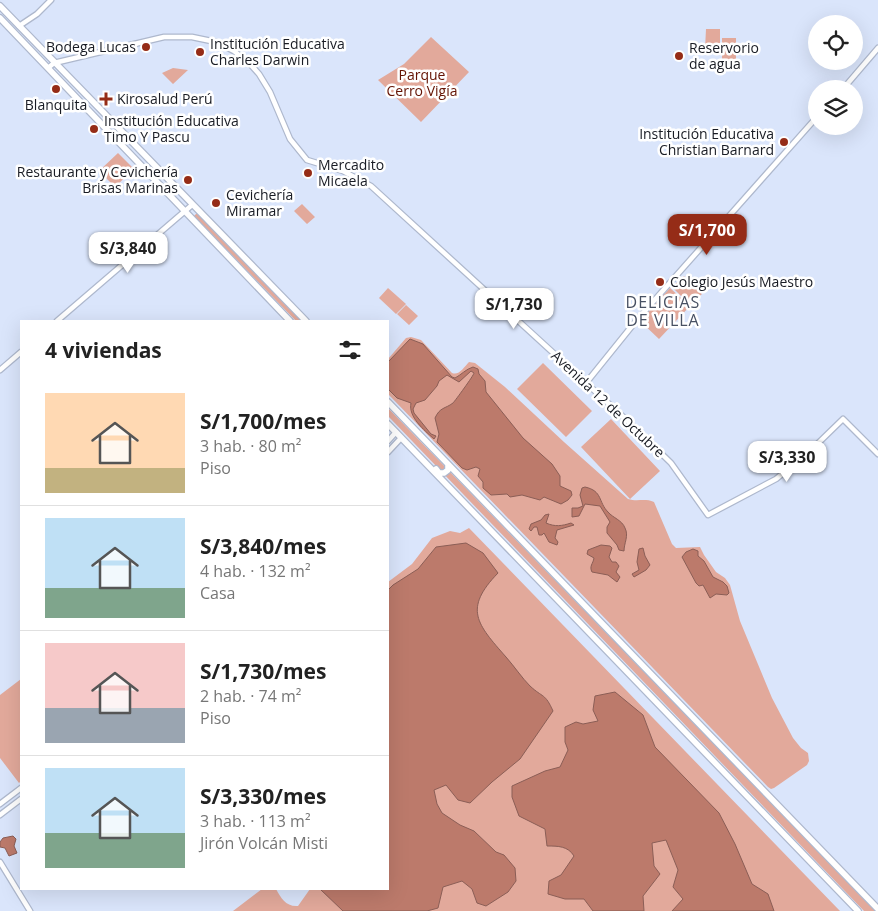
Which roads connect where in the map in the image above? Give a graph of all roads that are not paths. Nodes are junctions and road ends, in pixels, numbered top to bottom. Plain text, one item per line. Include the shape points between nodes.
1 (51, 0) edge
2 (0, 6) edge
3 (0, 18) edge
4 (19, 26) junction
5 (878, 48) edge
6 (54, 63) junction
7 (48, 68) junction
8 (851, 80) edge
9 (808, 127) edge
10 (192, 205) junction
11 (185, 211) junction
12 (58, 320) edge
13 (289, 320) edge
14 (305, 320) edge
15 (20, 353) edge
16 (0, 370) edge
17 (586, 383) junction
18 (389, 403) edge
19 (389, 425) edge
20 (396, 432) junction
21 (400, 438) junction
22 (389, 441) edge
23 (389, 451) edge
24 (878, 454) edge
25 (422, 460) junction
26 (448, 464) junction
27 (20, 789) edge
28 (20, 800) edge
29 (0, 804) edge
30 (0, 815) edge
31 (0, 862) edge
32 (878, 908) edge
33 (30, 911) edge
34 (858, 911) edge

1 - 4 street
2 - 4 main road
3 - 7 main road
4 - 6 main road
5 - 8 street
6 - 7 street, Avenida 12 de Octubre
6 - 10 main road
6 - 17 street, Avenida 12 de Octubre via 173,36 203,38 234,52 264,81 290,139 307,160 352,175 371,186
7 - 11 main road
9 - 17 street via 636,321
10 - 11 street
10 - 14 main road
11 - 12 street
11 - 13 main road
15 - 16 street
17 - 24 street, Avenida 12 de Octubre via 671,463 708,514 776,479 843,419
18 - 26 main road
19 - 20 main road
20 - 21 main road
20 - 22 street
21 - 23 street
21 - 25 main road
25 - 26 main road via 428,461 441,473 447,471
25 - 34 main road
26 - 32 main road
27 - 29 street
28 - 30 street
31 - 33 street

